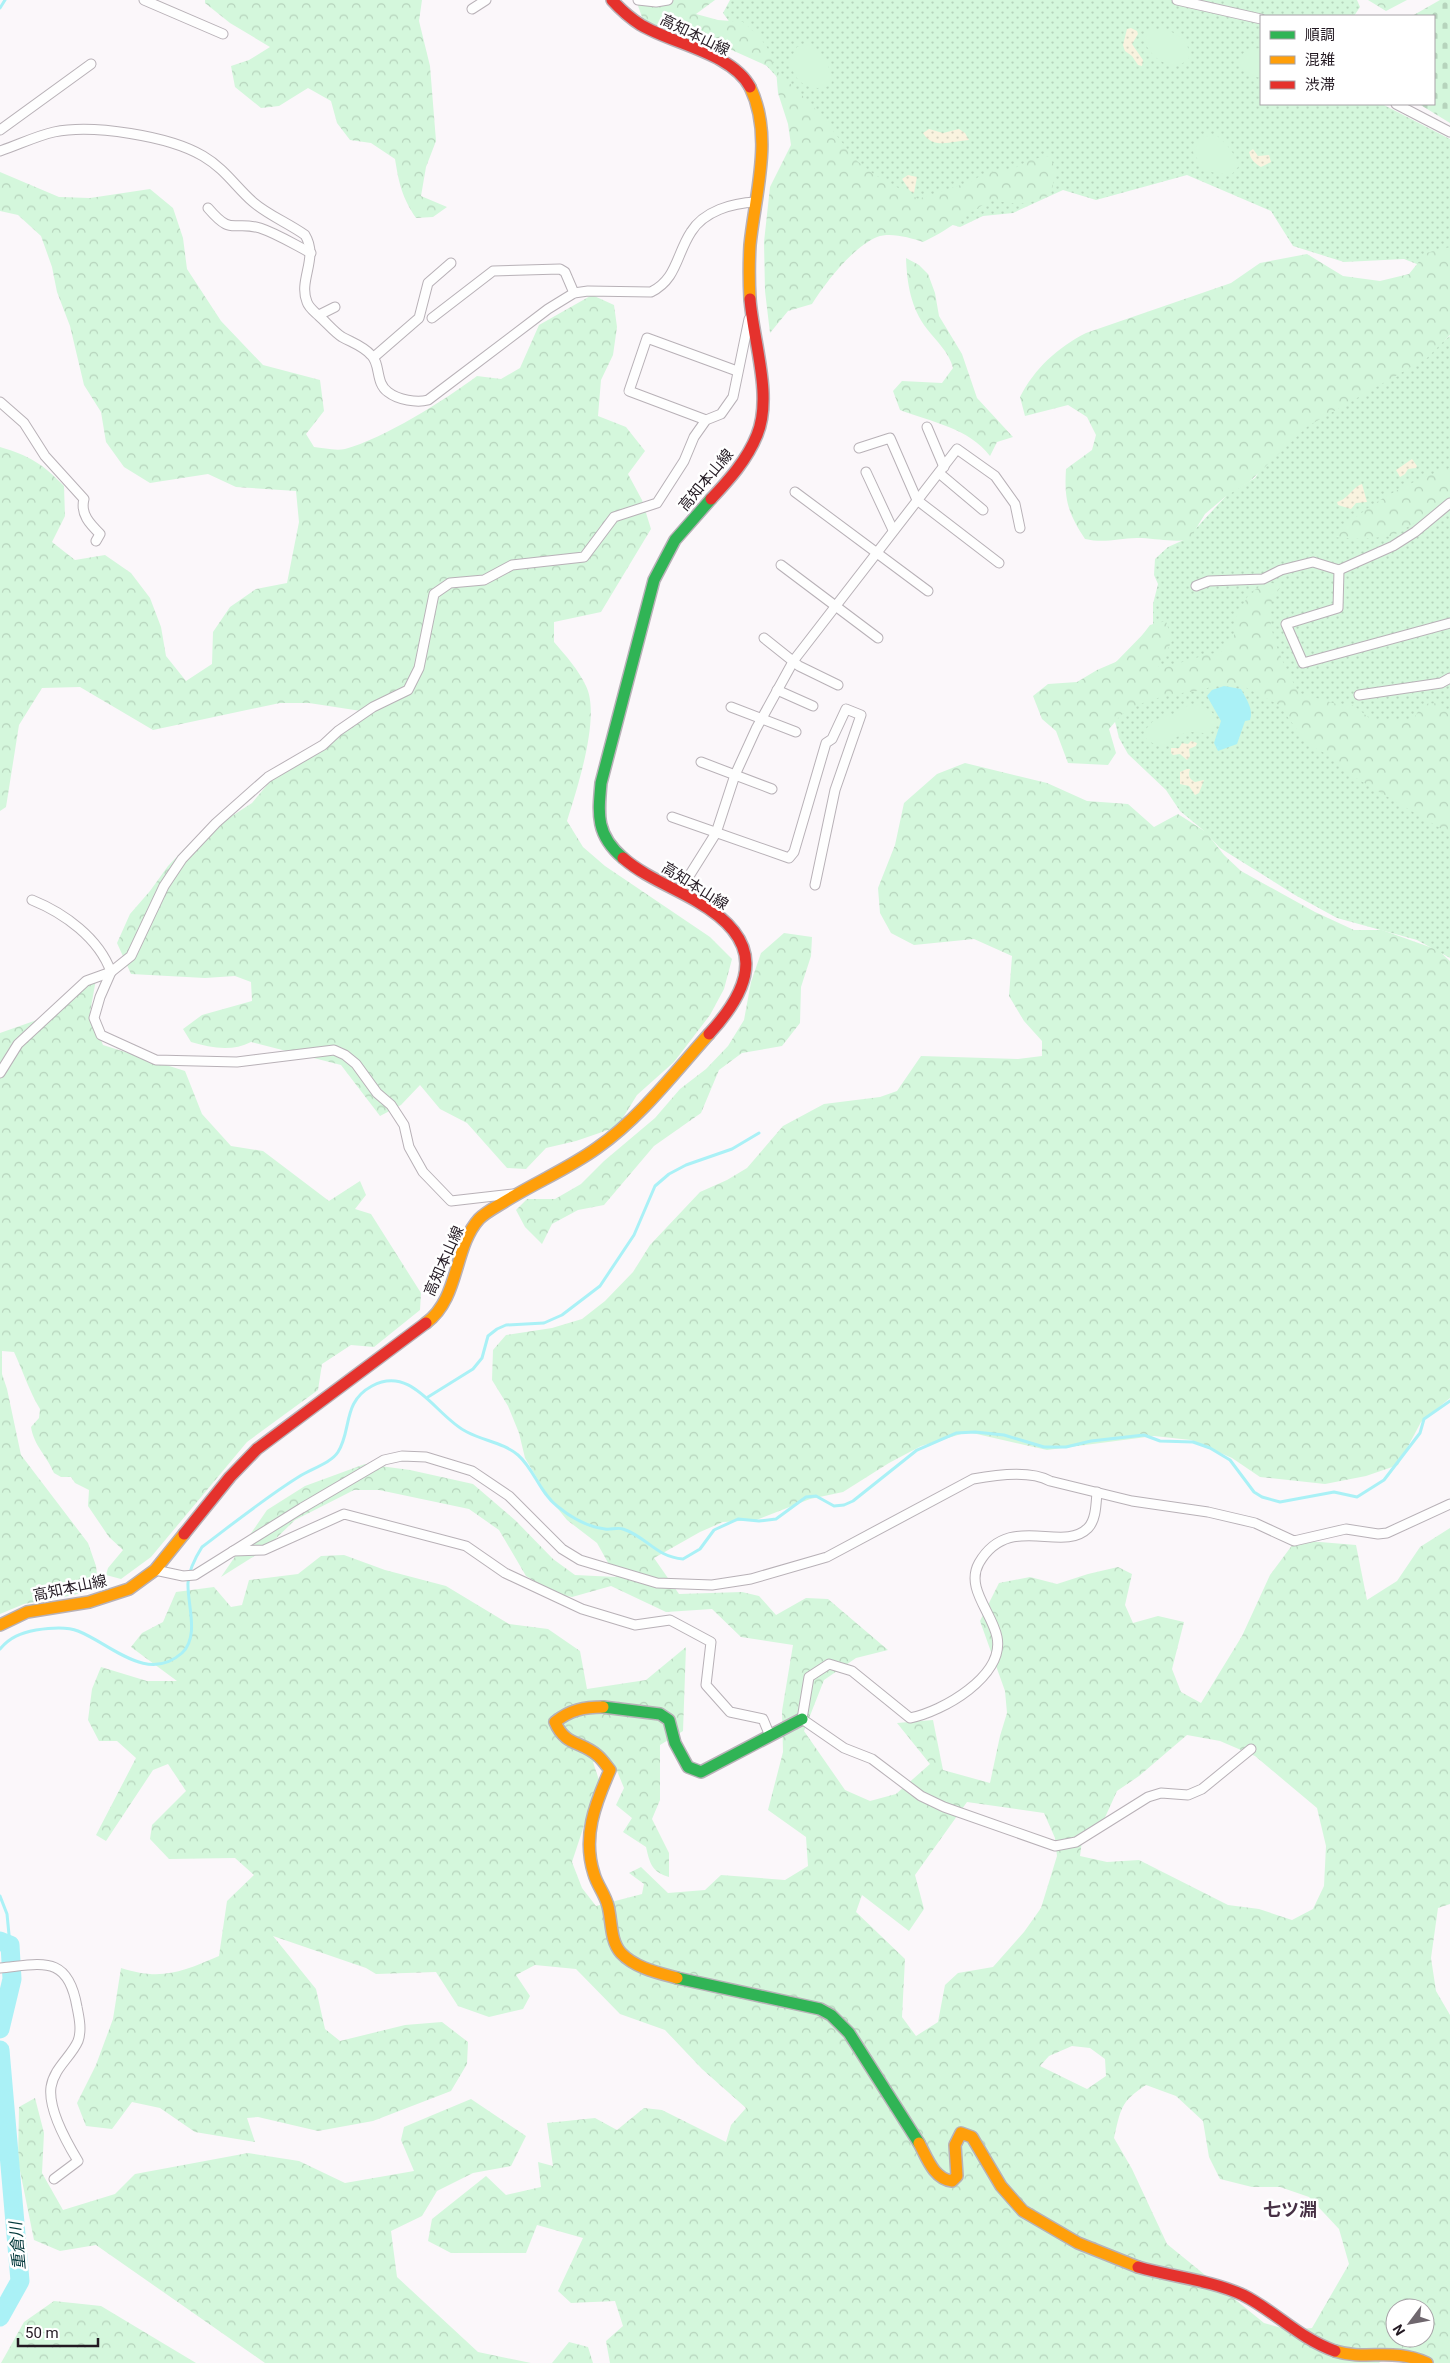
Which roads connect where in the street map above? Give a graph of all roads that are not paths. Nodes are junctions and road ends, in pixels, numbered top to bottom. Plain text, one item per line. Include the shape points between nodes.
1 (144, 0) edge
2 (486, 0) edge
3 (612, 0) edge
4 (638, 0) edge
5 (668, 0) edge
6 (1177, 0) edge
7 (472, 8) dead end
8 (1260, 19) edge
9 (223, 34) dead end
10 (91, 64) dead end
11 (1398, 105) edge
12 (0, 130) edge
13 (1450, 132) edge
14 (0, 151) edge
15 (756, 202) junction
16 (208, 208) dead end
17 (311, 252) junction
18 (451, 263) dead end
19 (574, 293) junction
20 (335, 307) dead end
21 (751, 308) junction
22 (319, 315) junction
23 (432, 318) dead end
24 (374, 357) junction
25 (737, 371) junction
26 (0, 402) edge
27 (706, 420) junction
28 (927, 427) dead end
29 (859, 448) dead end
30 (941, 470) junction
31 (866, 472) dead end
32 (795, 492) dead end
33 (917, 500) junction
34 (1450, 503) edge
35 (983, 510) dead end
36 (1020, 528) dead end
37 (893, 530) junction
38 (96, 542) dead end
39 (877, 551) junction
40 (998, 563) dead end
41 (780, 565) dead end
42 (1339, 570) junction
43 (1196, 586) dead end
44 (928, 590) dead end
45 (834, 606) junction
46 (1450, 623) edge
47 (764, 638) dead end
48 (878, 638) dead end
49 (794, 660) junction
50 (1450, 678) edge
51 (838, 685) dead end
52 (777, 690) junction
53 (1358, 695) dead end
54 (813, 706) dead end
55 (731, 707) dead end
56 (761, 719) junction
57 (796, 732) dead end
58 (701, 762) dead end
59 (735, 775) junction
60 (772, 789) dead end
61 (672, 818) dead end
62 (716, 833) junction
63 (815, 885) dead end
64 (680, 892) junction
65 (32, 900) dead end
66 (111, 972) junction
67 (0, 1073) edge
68 (518, 1193) junction
69 (1097, 1492) junction
70 (1450, 1504) edge
71 (233, 1551) junction
72 (155, 1570) junction
73 (0, 1624) edge
74 (802, 1719) junction
75 (770, 1736) junction
76 (1251, 1748) dead end
77 (0, 1968) edge
78 (54, 2179) dead end
79 (1427, 2363) edge

1 - 9 street
2 - 7 street
3 - 15 main road, 高知本山線 via 632,20 715,59 748,82 761,111
4 - 5 street
6 - 8 street
10 - 12 street
11 - 13 street
14 - 17 street via 52,132 69,130 108,131 174,143 212,162 260,207 305,235
15 - 19 street via 737,202 701,220 691,231 670,277 659,288 651,292 588,290
15 - 21 main road, 高知本山線 via 749,263
16 - 17 street via 228,226 258,228
17 - 22 street via 306,300
18 - 24 street via 428,283 419,318
19 - 23 street via 565,272 560,269 493,271
19 - 24 street via 428,400 419,402 386,391
20 - 22 street
21 - 25 street
21 - 64 main road, 高知本山線 via 763,399 761,424 747,455 676,539 657,572 601,783 599,819 610,845 632,865
22 - 24 street via 341,336 362,346
25 - 27 street via 733,397 721,414
25 - 27 street via 647,338 629,392
26 - 38 street via 24,424 45,456 80,492 88,523 100,534
27 - 66 street via 658,503 614,517 584,557 512,565 484,580 450,582 434,594 418,668 408,690 373,707 323,746 268,777 216,823 182,859 164,886 131,956
28 - 30 street
29 - 33 street via 890,438
30 - 33 street
30 - 35 street
30 - 36 street via 957,449 995,476 1015,504
31 - 37 street
32 - 39 street
33 - 37 street
33 - 40 street
34 - 42 street via 1392,546
37 - 39 street
39 - 44 street
39 - 45 street
41 - 45 street
42 - 43 street via 1313,562 1281,570 1263,579 1209,581
42 - 46 street via 1338,608 1286,624 1303,663
45 - 48 street
45 - 49 street
47 - 49 street
49 - 51 street via 799,666
49 - 52 street
50 - 53 street via 1441,683
52 - 54 street
52 - 56 street
55 - 56 street
56 - 57 street
56 - 59 street
58 - 59 street
59 - 60 street
59 - 62 street
61 - 62 street
62 - 63 street via 789,858 794,852 826,743 832,739 846,709 861,715 835,790
62 - 64 street
64 - 68 main road, 高知本山線 via 714,912 737,935 746,964 738,994 716,1026 613,1137
65 - 66 street via 76,926 107,960
66 - 67 street via 86,981 18,1044
66 - 68 street via 94,1018 102,1034 156,1060 237,1062 334,1050 356,1064 377,1093 391,1105 404,1125 409,1147 423,1172 452,1201
68 - 72 main road, 高知本山線 via 479,1219 443,1304 430,1320 257,1449 230,1477
69 - 70 street via 1255,1523 1294,1541 1346,1529 1387,1533
69 - 71 street via 1043,1477 1012,1475 973,1479 828,1557 751,1579 712,1585 658,1583 580,1560 562,1549 509,1496 472,1472 426,1457 402,1456 384,1460
69 - 74 street via 1094,1517 1088,1528 1073,1537 1012,1536 992,1547 979,1563 974,1584 998,1640 994,1660 970,1690 938,1710 910,1718 852,1671 829,1664 809,1678
71 - 72 street via 195,1575
71 - 75 street via 264,1550 344,1514 466,1546 505,1573 582,1608 635,1625 670,1620 711,1642 706,1685 730,1712 763,1720
72 - 73 main road, 高知本山線 via 142,1583 126,1591 78,1604 34,1610
74 - 75 main road
74 - 76 street via 844,1748 872,1759 921,1796 944,1808 1055,1846 1076,1842 1148,1797 1160,1793 1188,1795 1202,1789
75 - 79 main road via 701,1772 688,1768 675,1743 669,1720 660,1714 591,1706 559,1716 555,1722 559,1732 572,1743 596,1754 610,1770 591,1814 588,1845 594,1875 606,1900 611,1934 629,1961 726,1991 820,2009 832,2015 846,2030 901,2112 937,2175 944,2180 952,2181 957,2176 954,2145 962,2133 972,2137 1012,2202 1028,2215 1080,2243 1141,2268 1214,2285 1244,2297 1312,2340 1338,2352 1401,2352
77 - 78 street via 49,1964 64,1974 75,1993 80,2022 77,2043 63,2061 51,2086 60,2126 78,2161

